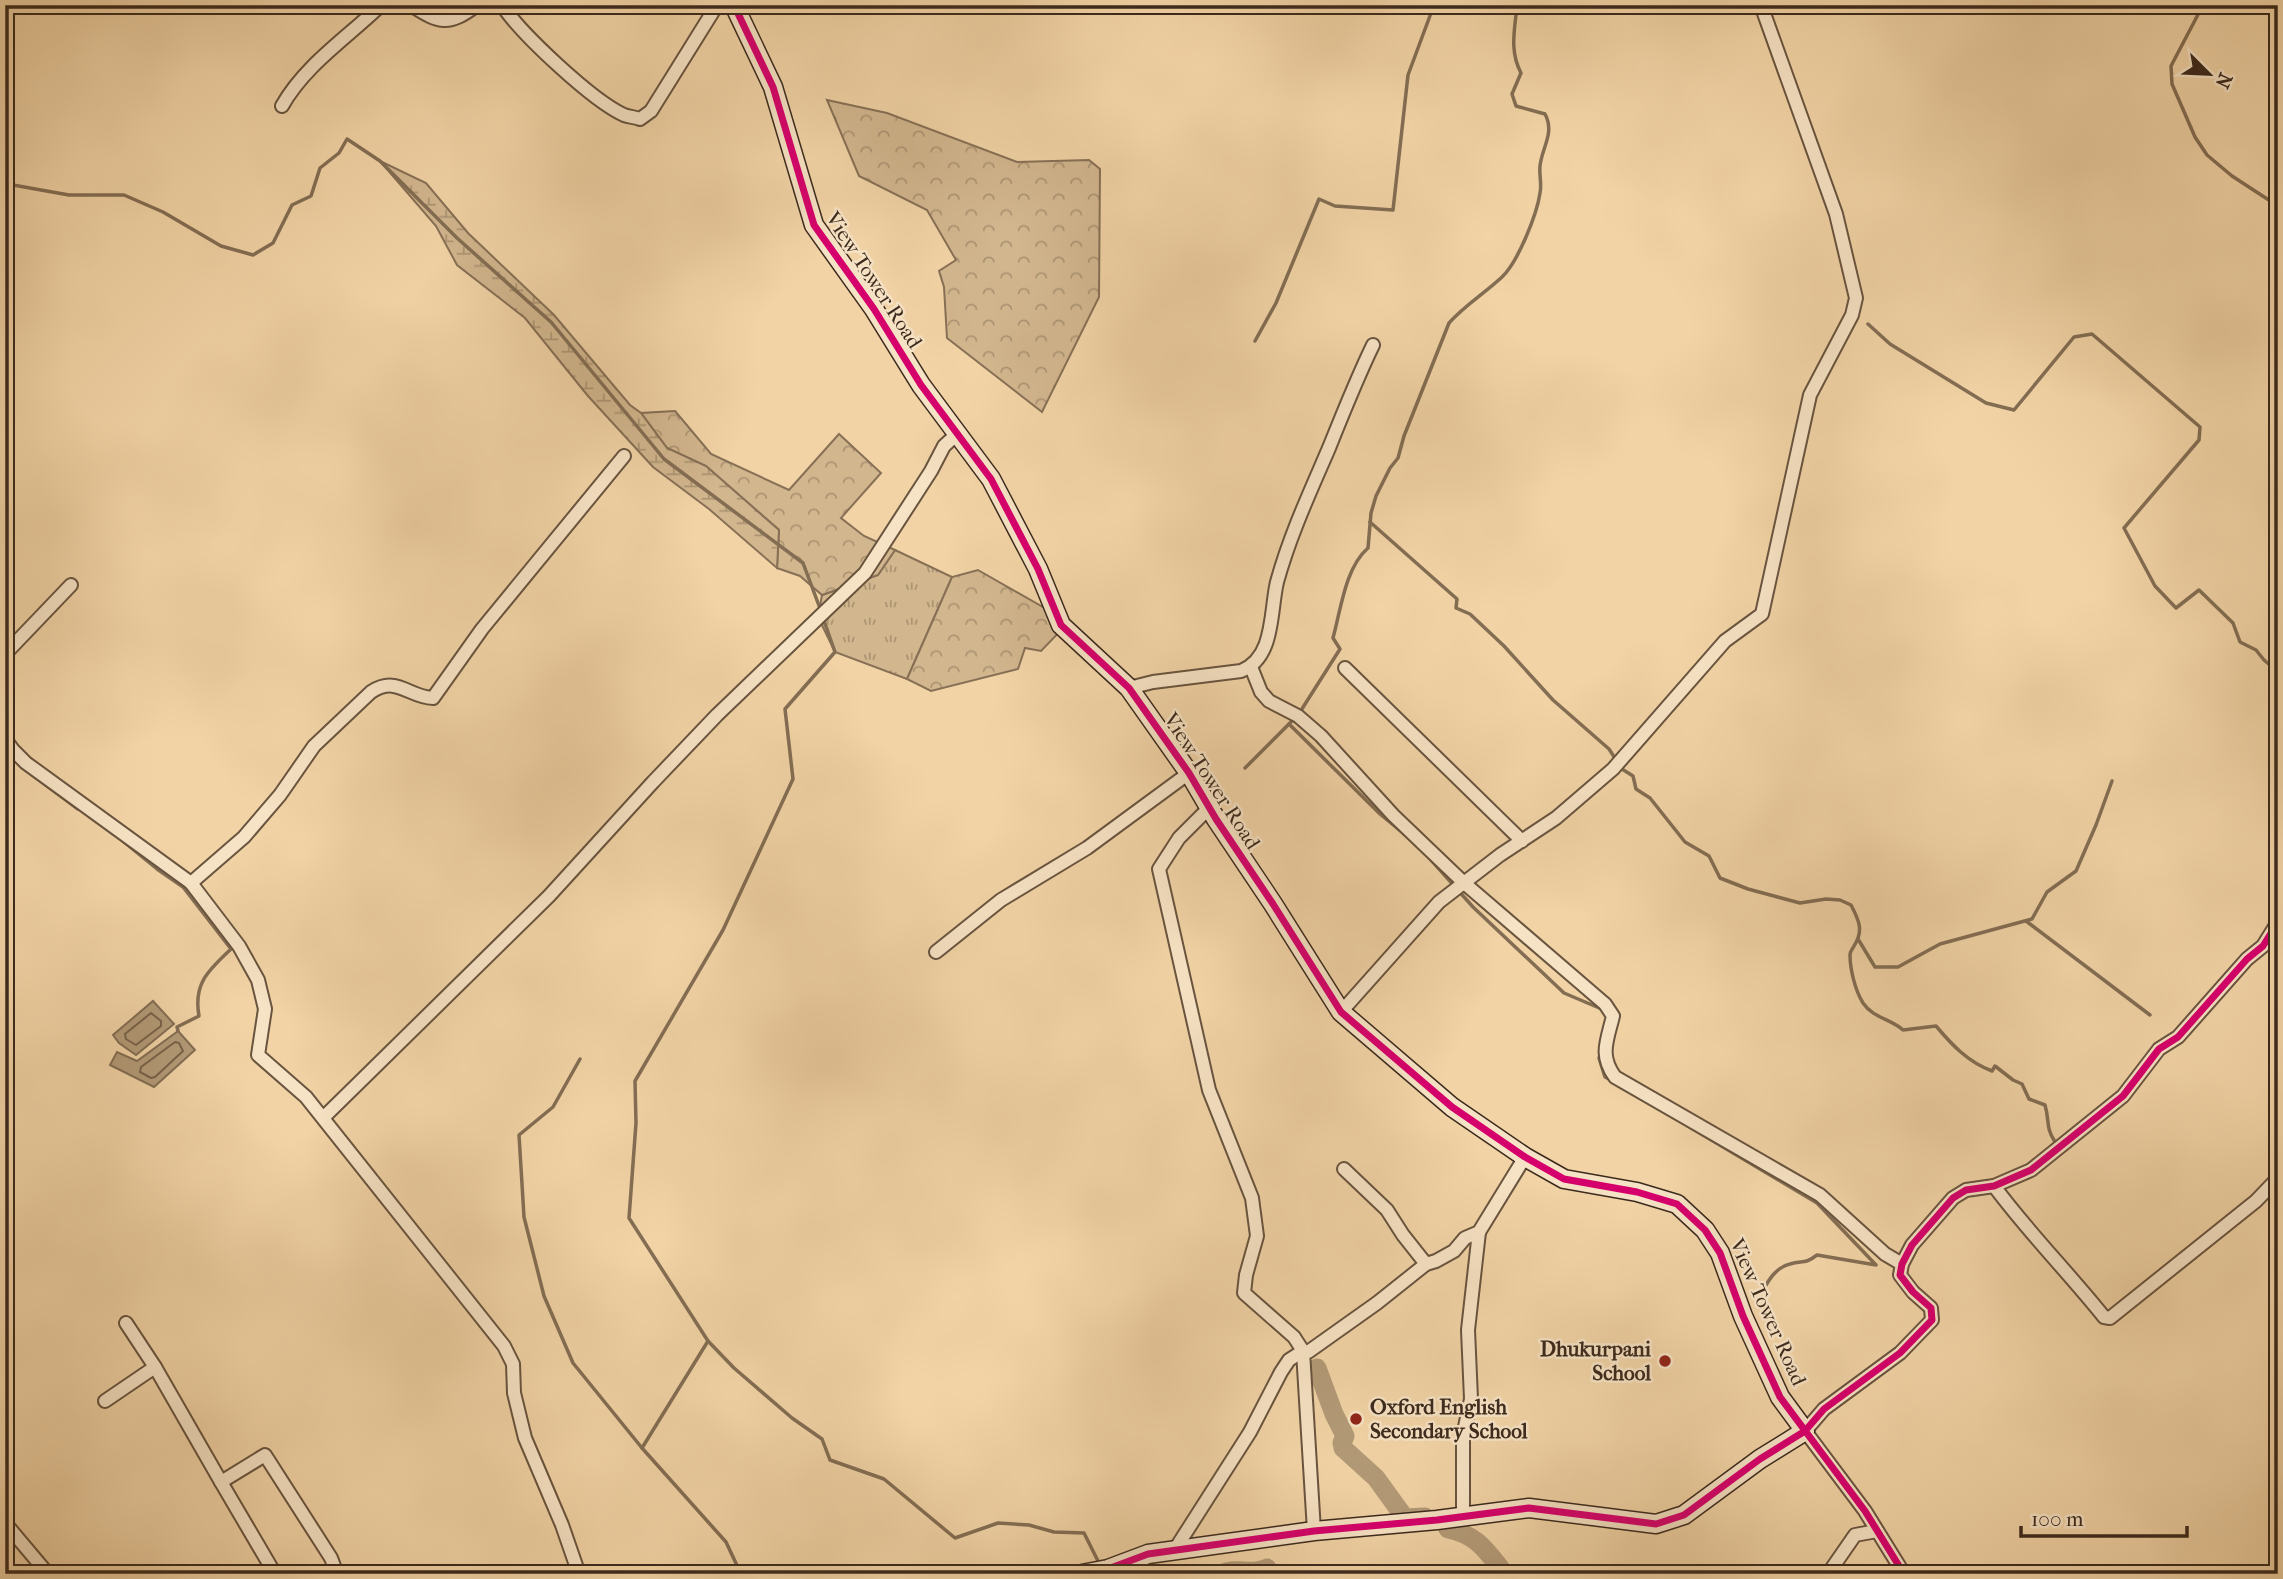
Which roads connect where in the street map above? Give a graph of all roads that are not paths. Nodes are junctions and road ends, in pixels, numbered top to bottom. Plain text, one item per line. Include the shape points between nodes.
1 (381, 5) edge
2 (411, 5) edge
3 (477, 5) edge
4 (502, 5) edge
5 (716, 5) edge
6 (734, 5) edge
7 (1761, 5) edge
8 (282, 106) dead end
9 (1373, 345) dead end
10 (957, 434) junction
11 (624, 456) dead end
12 (71, 585) dead end
13 (5, 654) edge
14 (1251, 667) junction
15 (1345, 668) dead end
16 (1129, 688) junction
17 (5, 739) edge
18 (1189, 773) junction
19 (1209, 808) junction
20 (1522, 841) junction
21 (1463, 882) junction
22 (191, 883) junction
23 (2278, 922) edge
24 (936, 952) dead end
25 (1341, 1012) junction
26 (324, 1118) junction
27 (1525, 1157) junction
28 (1345, 1168) dead end
29 (2278, 1178) edge
30 (1994, 1186) junction
31 (1479, 1232) junction
32 (1426, 1264) junction
33 (1902, 1264) junction
34 (126, 1323) dead end
35 (1303, 1351) junction
36 (155, 1367) junction
37 (105, 1401) dead end
38 (1805, 1431) junction
39 (220, 1482) junction
40 (1463, 1517) junction
41 (5, 1523) edge
42 (1314, 1531) junction
43 (1877, 1531) junction
44 (1174, 1551) junction
45 (1095, 1571) edge
46 (48, 1574) edge
47 (275, 1574) edge
48 (337, 1574) edge
49 (579, 1574) edge
50 (1828, 1574) edge
51 (1904, 1574) edge

1 - 8 street via 334,45
2 - 3 street via 445,21 458,19
4 - 5 street via 528,37 598,99 640,119 651,111
6 - 10 street, View Tower Road via 774,87 814,225
7 - 20 street via 1836,214 1856,298 1852,315 1811,395 1762,614 1726,641 1612,769
9 - 14 street via 1297,523 1276,586 1268,633
10 - 16 street, View Tower Road via 991,479 1061,625
10 - 26 street via 944,446 865,573
11 - 22 street via 482,629 433,698 391,684 371,692 314,746 244,836
12 - 13 street
14 - 16 street
14 - 21 street via 1269,701 1298,716 1321,736
15 - 20 street
16 - 18 street, View Tower Road
17 - 22 street via 26,763
18 - 19 street, View Tower Road
18 - 24 street via 1087,848 1001,900
19 - 25 street, View Tower Road
19 - 35 street via 1179,838 1159,869 1209,1090 1252,1198 1257,1236 1244,1293 1294,1337
20 - 21 street
21 - 25 street via 1439,902
21 - 33 street via 1605,1004 1613,1016 1606,1064 1615,1077 1819,1195
22 - 26 street via 239,946 257,980 265,1009 258,1055
23 - 30 street via 2263,946 2178,1037 2159,1049 2123,1096 2031,1170
25 - 27 street, View Tower Road via 1452,1107
26 - 49 street via 505,1346 513,1364 514,1393 525,1438
27 - 31 street
27 - 38 street, View Tower Road via 1564,1179 1677,1204 1705,1230 1720,1253 1780,1397
28 - 32 street via 1387,1210
29 - 30 street via 2256,1201 2109,1318
30 - 33 street via 1966,1190 1952,1198 1912,1245
31 - 32 street
31 - 40 street via 1468,1330 1471,1399 1463,1436
32 - 35 street via 1308,1352
33 - 38 street via 1900,1275 1931,1308 1932,1320 1900,1353 1824,1409
34 - 36 street
35 - 42 street
35 - 44 street via 1281,1372 1250,1432
36 - 37 street
36 - 39 street
38 - 40 street via 1684,1515 1656,1524 1529,1508
38 - 43 street
39 - 47 street
39 - 48 street via 265,1455
40 - 42 street
41 - 46 street
42 - 44 street
43 - 50 street via 1855,1535
43 - 51 street
44 - 45 street

